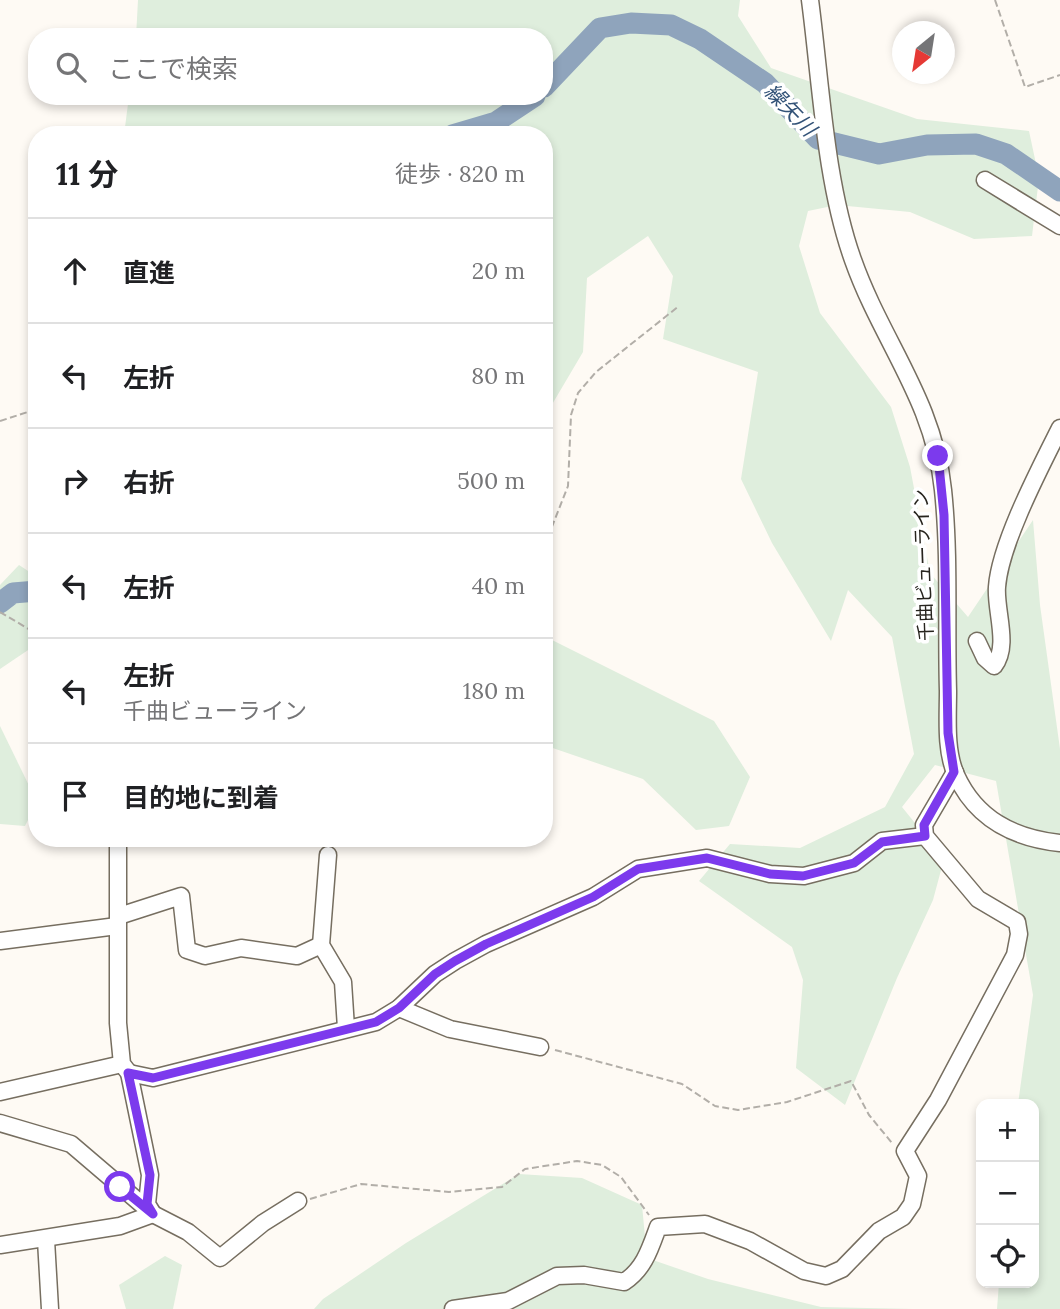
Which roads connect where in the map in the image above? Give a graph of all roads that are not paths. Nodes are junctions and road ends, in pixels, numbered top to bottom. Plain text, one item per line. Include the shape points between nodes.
1 (810, 0) edge
2 (985, 180) dead end
3 (1060, 226) edge
4 (1060, 428) edge
5 (978, 641) dead end
6 (954, 772) junction
7 (925, 836) junction
8 (1060, 843) edge
9 (118, 847) edge
10 (328, 855) dead end
11 (118, 921) junction
12 (0, 942) edge
13 (321, 945) junction
14 (399, 1008) junction
15 (346, 1028) junction
16 (540, 1046) road end
17 (125, 1068) junction
18 (0, 1092) edge
19 (0, 1124) edge
20 (298, 1201) road end
21 (153, 1214) junction
22 (46, 1240) junction
23 (0, 1245) edge
24 (50, 1309) edge
25 (453, 1309) edge

1 - 6 street, 千曲ビューライン via 839,214 867,295 916,389 938,456 944,515 948,733
2 - 3 street
4 - 5 street via 1006,551 997,585 1001,643 994,666
6 - 7 street via 924,825
6 - 8 street, 千曲ビューライン via 979,810 1005,830
7 - 14 street via 882,842 854,863 803,876 770,874 707,858 638,869 593,897 455,961
7 - 25 street via 978,899 1017,922 1019,934 1015,955 938,1100 905,1150 918,1175 912,1204 902,1217 879,1231 842,1269 825,1276 705,1224 658,1227 647,1258 624,1282 557,1276 508,1301
9 - 11 street
10 - 13 street
11 - 12 street
11 - 13 street via 181,896 187,950 205,956 241,948 296,956
11 - 17 street via 118,1024
13 - 15 street via 344,982
14 - 15 street via 376,1022
14 - 16 street via 450,1029
15 - 17 street via 153,1078
17 - 18 street
17 - 21 street via 150,1175 147,1204
19 - 21 street via 71,1144
20 - 21 street via 220,1258 188,1232
21 - 22 street via 120,1226
22 - 23 street
22 - 24 street

